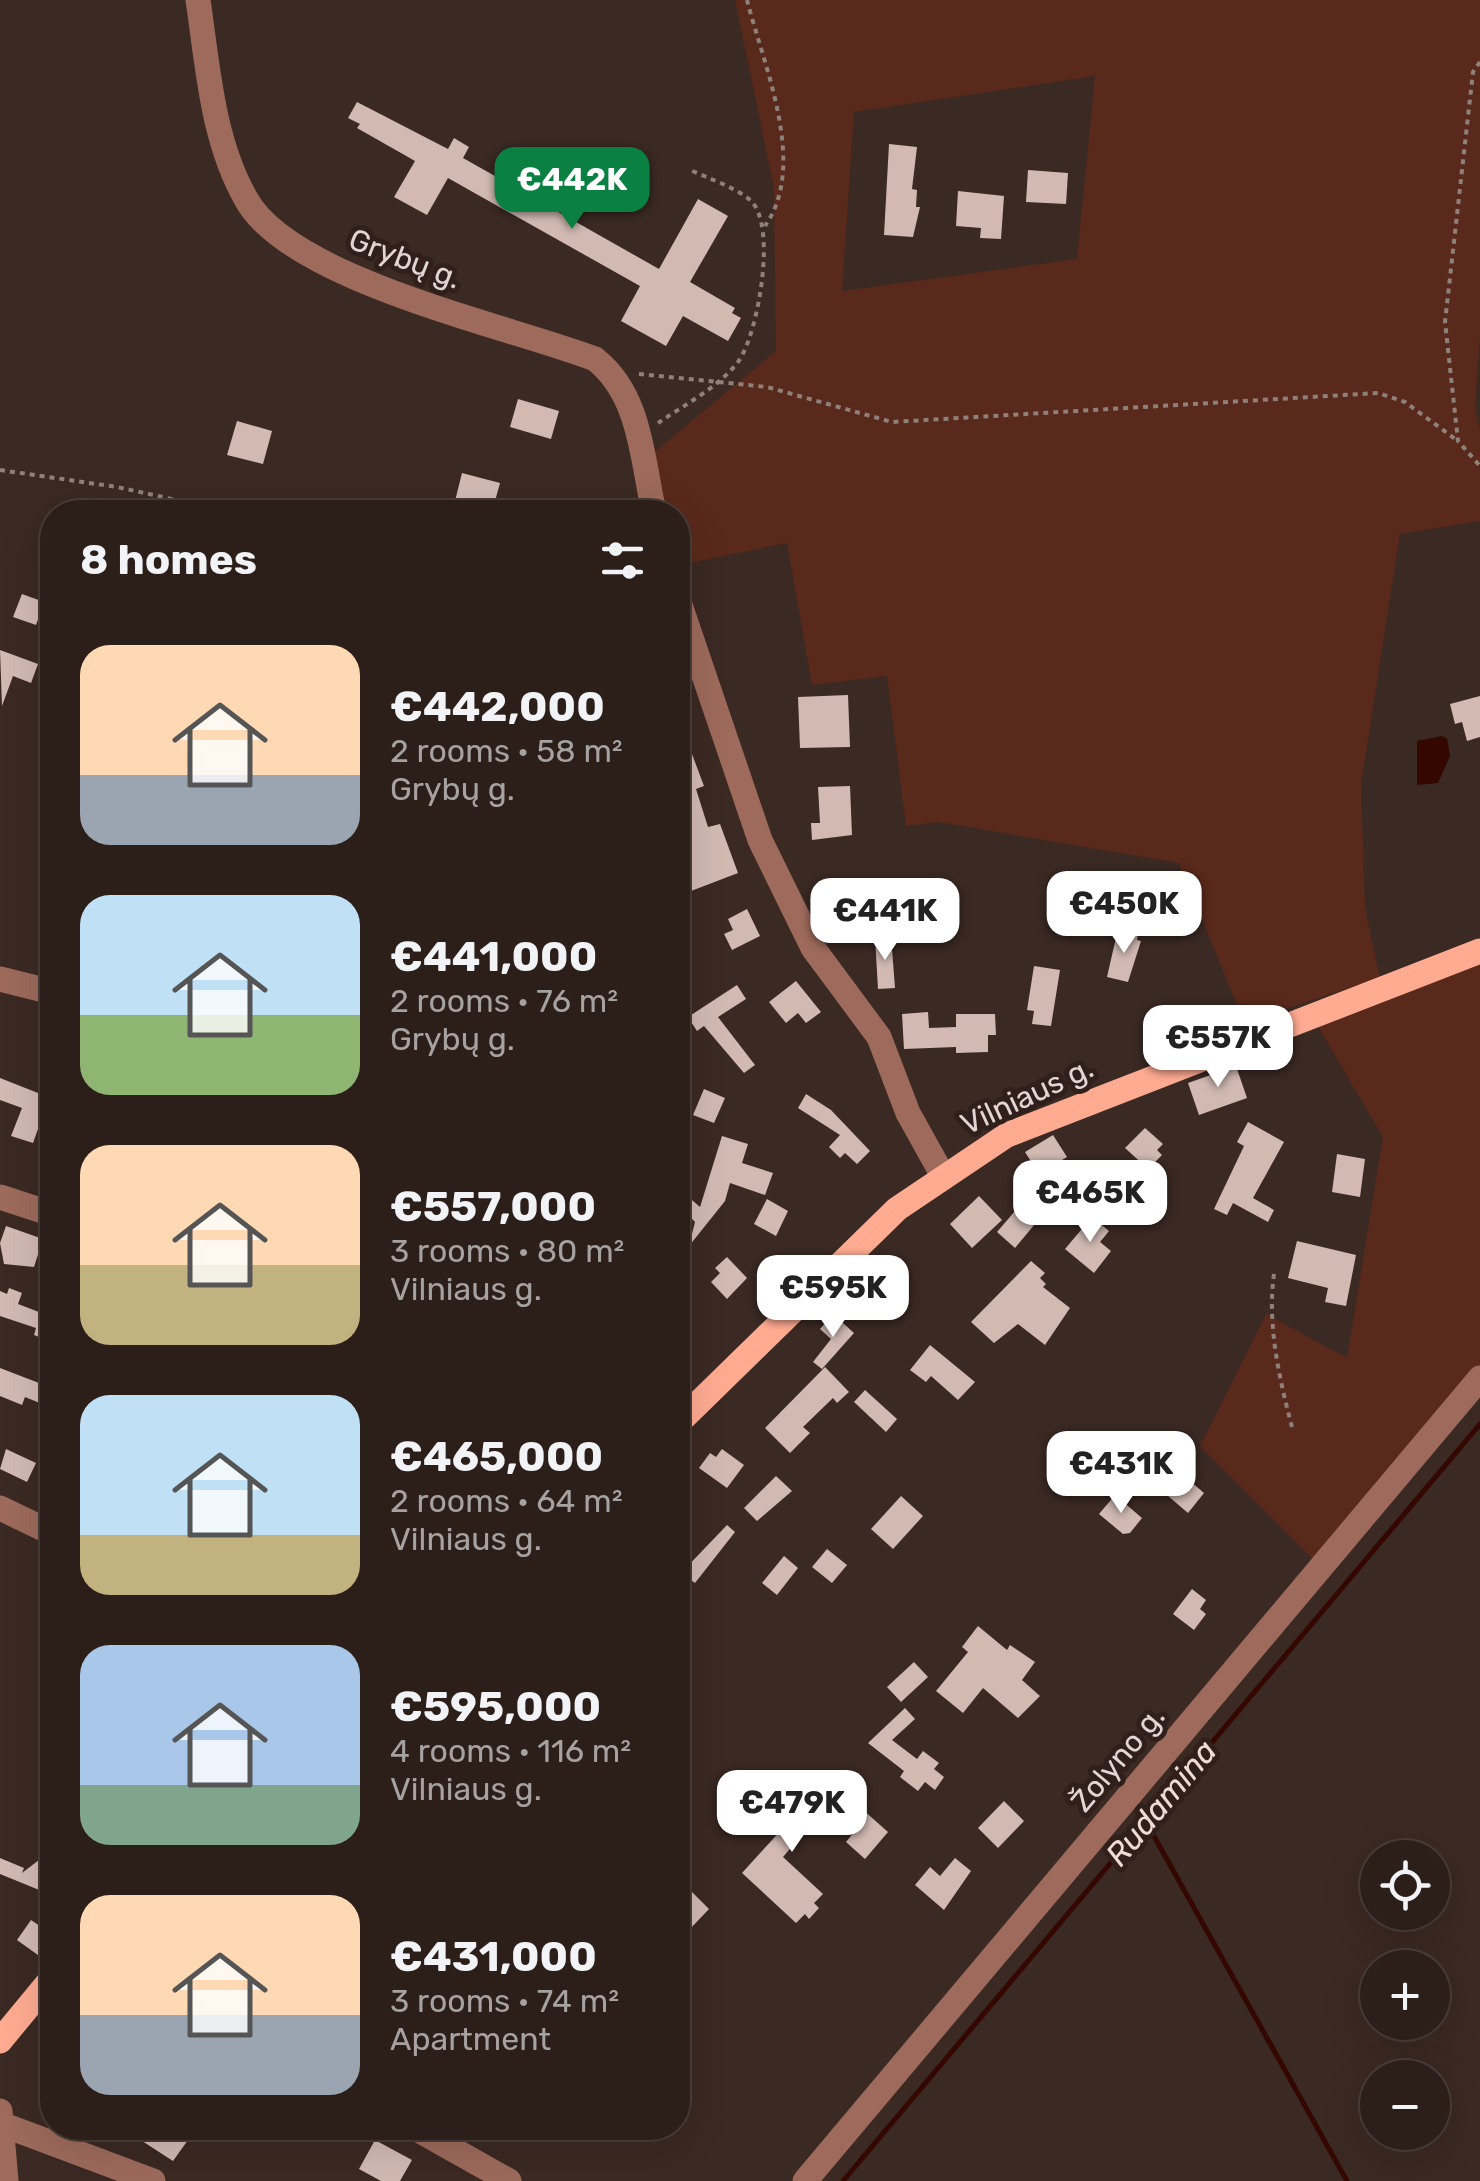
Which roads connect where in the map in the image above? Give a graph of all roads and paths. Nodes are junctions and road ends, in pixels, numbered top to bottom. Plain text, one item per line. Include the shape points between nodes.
1 (198, 0) edge
2 (747, 0) edge
3 (1480, 62) edge
4 (688, 168) dead end
5 (763, 228) junction
6 (611, 372) junction
7 (718, 380) junction
8 (638, 436) junction
9 (1458, 441) junction
10 (1480, 466) edge
11 (0, 470) edge
12 (177, 500) edge
13 (651, 500) edge
14 (690, 634) edge
15 (1480, 951) edge
16 (0, 979) edge
17 (40, 989) edge
18 (942, 1174) junction
19 (0, 1197) edge
20 (40, 1210) edge
21 (1274, 1274) dead end
22 (1480, 1378) edge
23 (690, 1411) edge
24 (1292, 1426) dead end
25 (0, 1508) edge
26 (40, 1527) edge
27 (40, 1993) edge
28 (0, 2041) edge
29 (0, 2110) edge
30 (1, 2124) edge
31 (40, 2139) edge
32 (44, 2140) edge
33 (437, 2140) edge
34 (6, 2181) edge
35 (153, 2181) edge
36 (509, 2181) edge
37 (805, 2181) edge

1 - 6 street, Grybų g. via 221,140 248,204 272,229 335,268 563,347
2 - 5 path via 785,150 782,191
3 - 9 path via 1473,72 1445,322
4 - 5 path via 750,200
5 - 7 path via 754,326 736,364
6 - 7 path
6 - 8 street
7 - 8 path
7 - 9 path via 892,422 1378,393 1405,402
8 - 13 street
9 - 10 path
11 - 12 path
14 - 18 street via 760,840 813,948 879,1037 908,1113
15 - 18 main road, Vilniaus g. via 1069,1108
16 - 17 street
18 - 23 main road, Vilniaus g. via 850,1252
19 - 20 street
21 - 24 path via 1270,1300
22 - 37 street, Žolyno g.
25 - 26 street
27 - 28 main road
29 - 30 street
30 - 31 street
30 - 34 street
32 - 35 street
33 - 36 street

